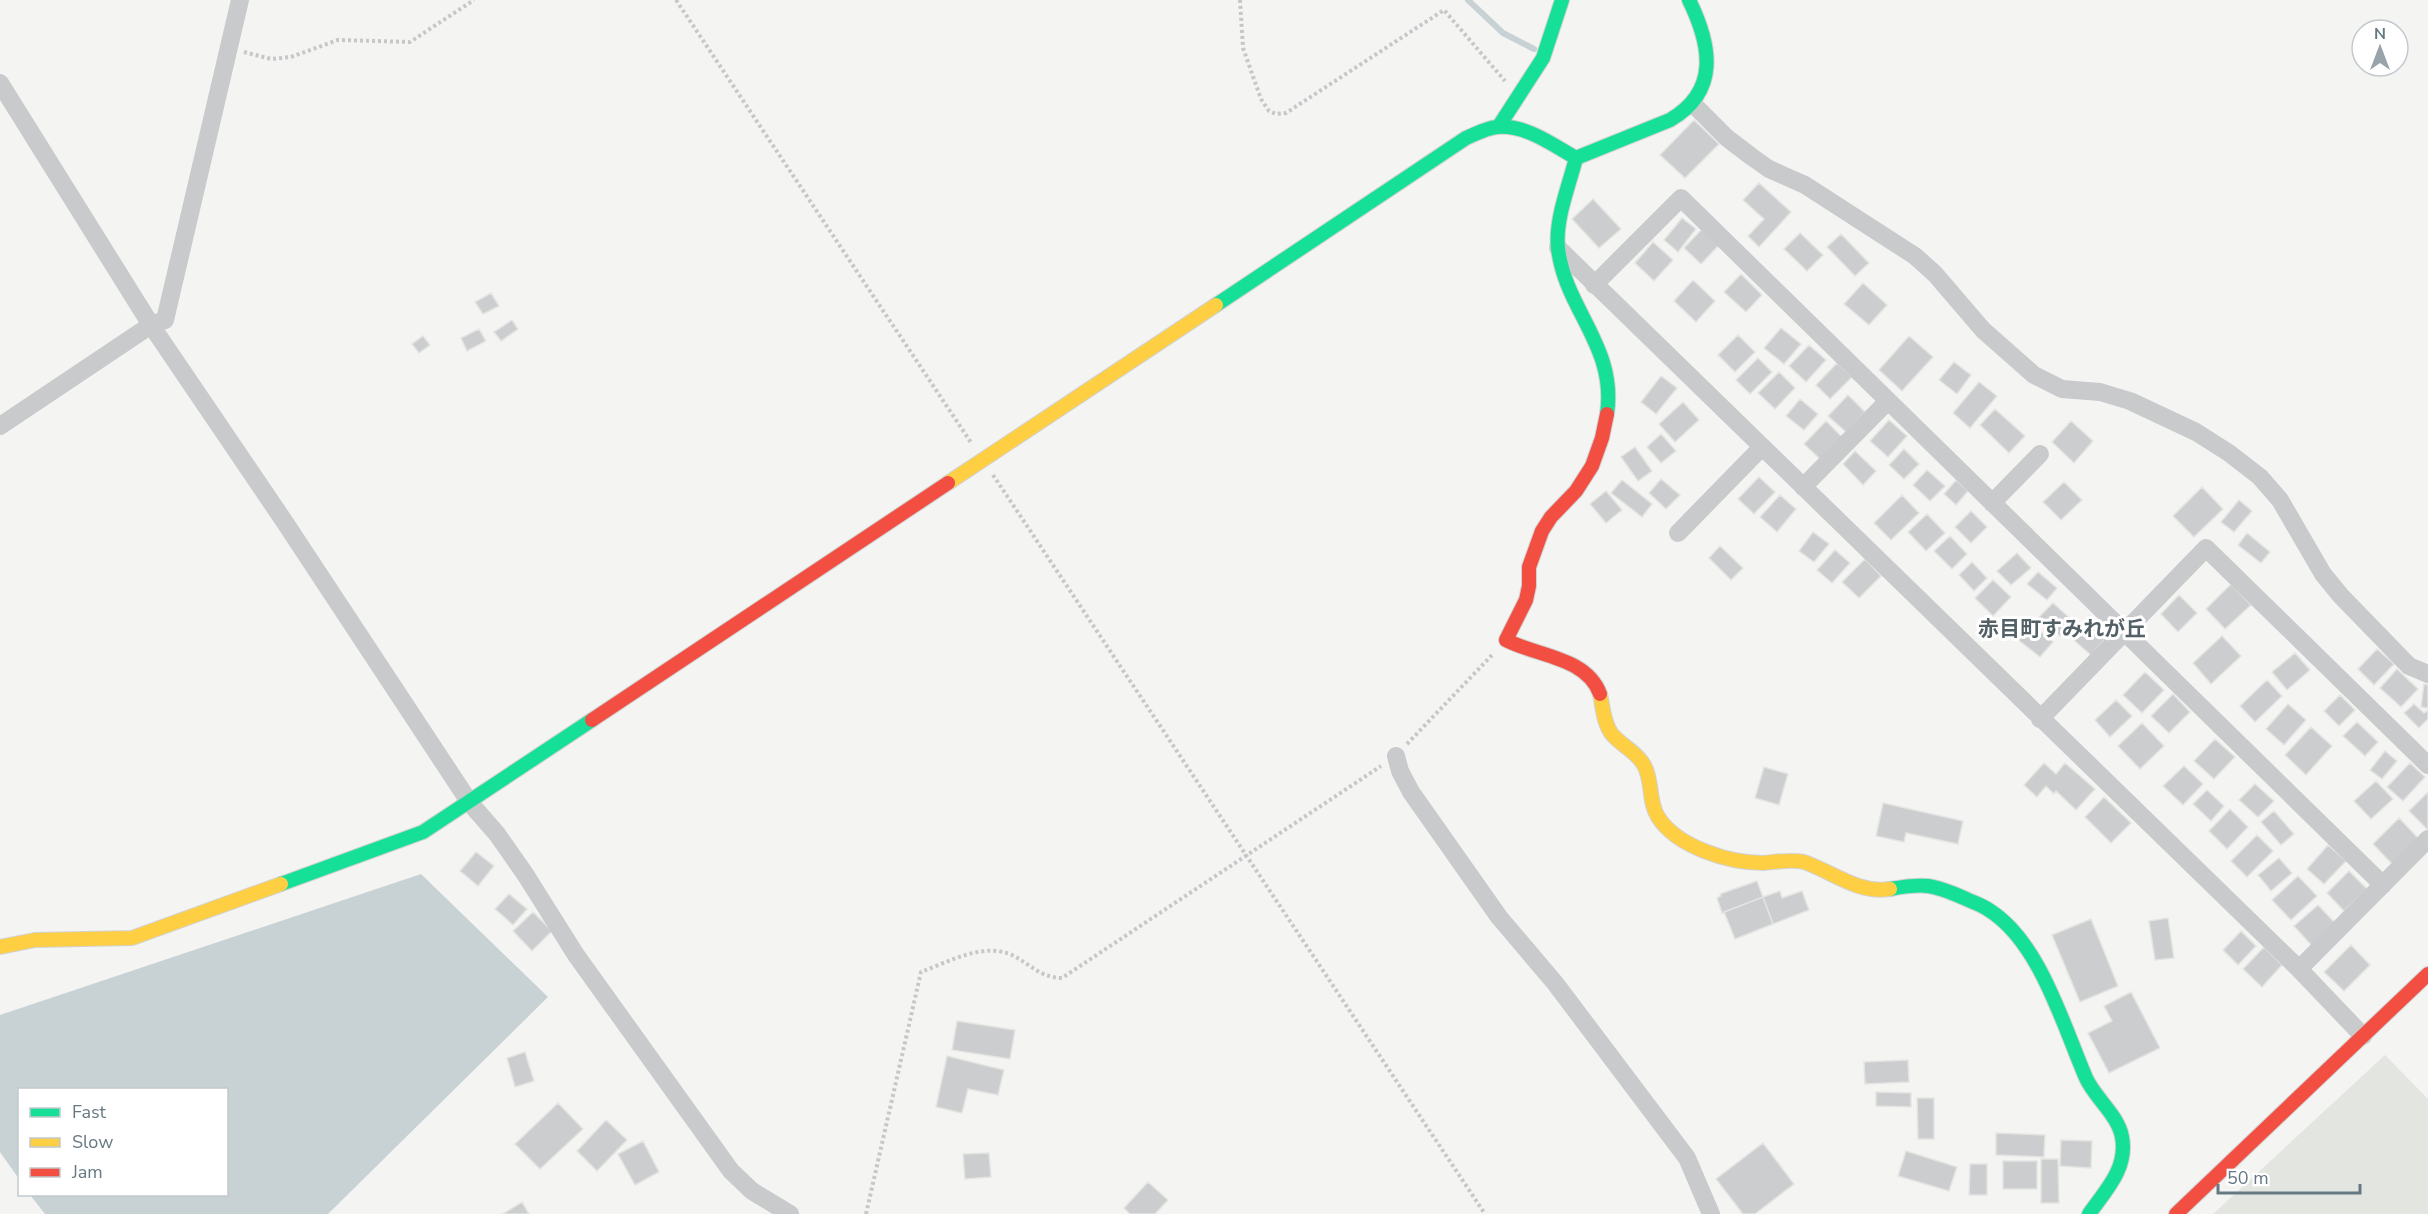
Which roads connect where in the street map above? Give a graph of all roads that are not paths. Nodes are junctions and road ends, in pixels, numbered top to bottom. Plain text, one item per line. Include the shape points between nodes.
1 (240, 0) edge
2 (1562, 0) edge
3 (1689, 0) edge
4 (0, 82) edge
5 (1693, 104) junction
6 (1499, 126) junction
7 (1576, 158) junction
8 (1558, 248) junction
9 (1594, 285) junction
10 (151, 325) junction
11 (1887, 402) junction
12 (0, 426) edge
13 (1762, 447) junction
14 (2040, 454) dead end
15 (1803, 487) junction
16 (1992, 503) junction
17 (1678, 533) dead end
18 (2123, 632) junction
19 (2428, 674) edge
20 (2040, 719) junction
21 (1396, 756) road end
22 (2428, 765) edge
23 (470, 802) junction
24 (2428, 839) edge
25 (2383, 885) junction
26 (0, 947) edge
27 (2299, 969) junction
28 (2428, 974) edge
29 (2363, 1036) junction
30 (790, 1214) edge
31 (1711, 1214) edge
32 (2090, 1214) edge
33 (2175, 1214) edge

1 - 10 street via 165,320
2 - 6 street via 1543,58
3 - 5 street via 1707,40 1707,69
4 - 10 street
5 - 7 street via 1672,120
5 - 19 street via 1752,158 1805,185 1916,256 1983,330 2034,375 2062,388 2100,392 2130,401 2196,432 2260,477 2276,495 2323,574 2341,596 2409,666
6 - 7 street via 1541,138
6 - 23 street via 1466,138
7 - 8 street
8 - 9 street
8 - 32 street via 1574,299 1603,357 1609,410 1599,450 1587,473 1548,521 1528,571 1529,585 1522,609 1506,640 1521,649 1573,665 1593,680 1602,697 1607,728 1637,755 1648,772 1649,799 1658,817 1691,845 1743,863 1803,862 1861,888 1937,886 1978,903 2004,921 2035,958 2088,1082 2121,1136 2119,1172
9 - 11 street via 1681,198
9 - 13 street
10 - 12 street
10 - 23 street
11 - 15 street
11 - 16 street
13 - 15 street
13 - 17 street
14 - 16 street
15 - 20 street
16 - 18 street
18 - 20 street
18 - 22 street via 2206,548
18 - 25 street
20 - 27 street
21 - 31 street via 1411,792 1499,917 1687,1158
23 - 26 street via 423,832 132,938 35,940
23 - 30 street via 497,834 576,955 731,1171 752,1191
24 - 25 street
25 - 27 street
27 - 29 street
28 - 29 street
29 - 33 street

